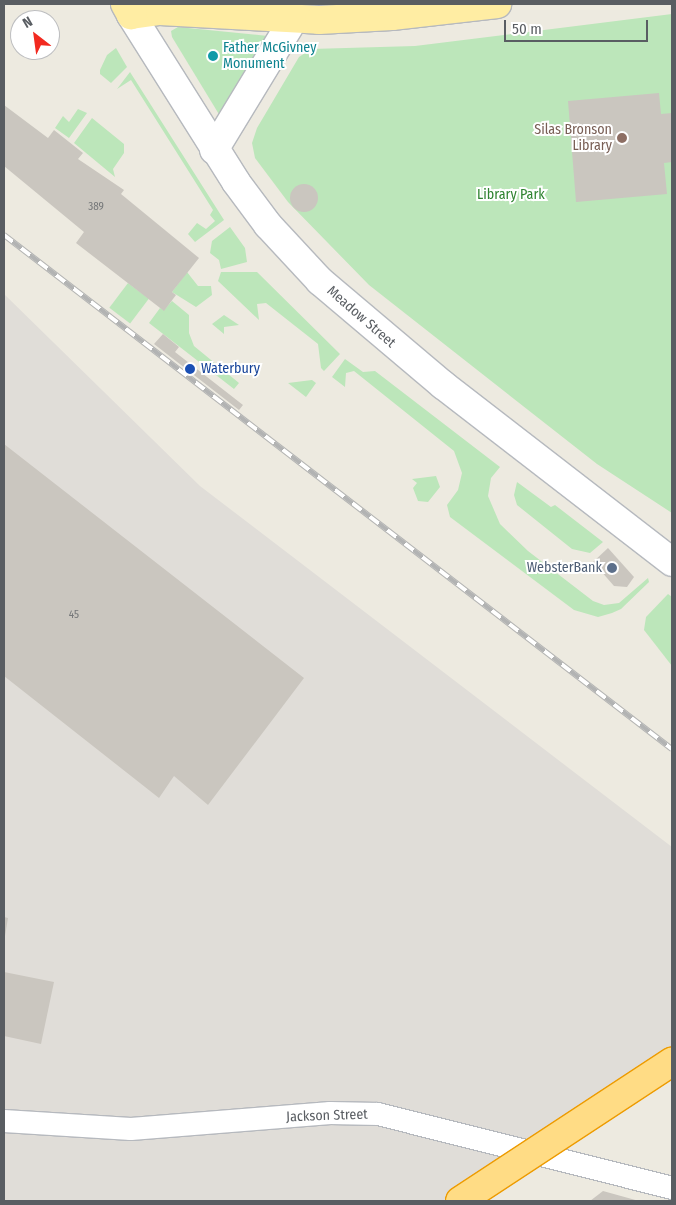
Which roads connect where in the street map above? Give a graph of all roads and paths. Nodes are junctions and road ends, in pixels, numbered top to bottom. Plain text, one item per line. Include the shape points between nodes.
1 (497, 4) edge
2 (128, 9) edge
3 (390, 10) edge
4 (293, 20) junction
5 (214, 150) junction
6 (672, 562) edge
7 (672, 1063) edge
8 (4, 1121) edge
9 (672, 1188) edge
10 (460, 1201) edge

1 - 3 main road
2 - 4 main road
2 - 5 main road, Meadow Street
3 - 4 main road
4 - 5 main road
5 - 6 main road, Meadow Street via 268,225 345,305 443,386
7 - 10 highway, bridge
8 - 9 street, Jackson Street via 131,1129 330,1113 378,1114

